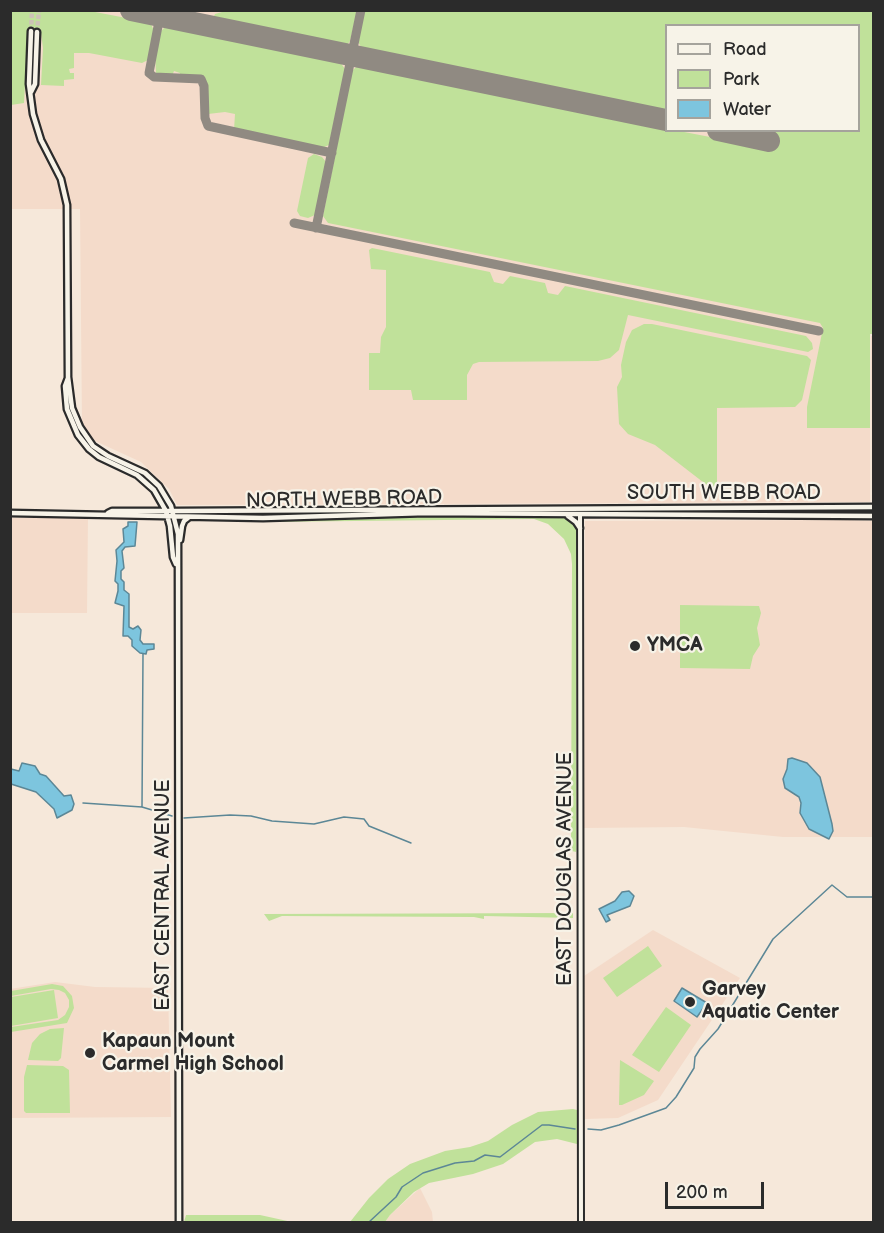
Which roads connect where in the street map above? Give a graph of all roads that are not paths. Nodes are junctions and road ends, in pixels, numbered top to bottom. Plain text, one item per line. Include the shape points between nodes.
1 (31, 31) tunnel mouth
2 (37, 32) tunnel mouth
3 (31, 92) junction
4 (68, 376) junction
5 (873, 507) edge
6 (574, 509) junction
7 (590, 509) junction
8 (700, 509) junction
9 (311, 510) junction
10 (166, 511) junction
11 (173, 511) junction
12 (10, 513) edge
13 (108, 513) junction
14 (566, 515) junction
15 (580, 515) junction
16 (700, 515) junction
17 (873, 516) edge
18 (168, 517) junction
19 (175, 517) junction
20 (191, 517) junction
21 (311, 517) junction
22 (580, 528) junction
23 (178, 545) junction
24 (177, 567) junction
25 (179, 1222) edge
26 (581, 1222) edge

1 - 3 main road, EAST CENTRAL AVENUE
2 - 3 main road, EAST CENTRAL AVENUE via 35,84
3 - 4 main road, EAST CENTRAL AVENUE via 37,128 58,173 67,205
4 - 10 main road, EAST CENTRAL AVENUE via 67,410 78,435 89,449 146,483
4 - 11 main road, EAST CENTRAL AVENUE via 72,408 85,436 102,452 149,476 162,489
5 - 8 main road, SOUTH WEBB ROAD
6 - 7 main road, SOUTH WEBB ROAD
6 - 9 main road, NORTH WEBB ROAD
6 - 15 main road
7 - 8 main road, SOUTH WEBB ROAD
7 - 15 main road
8 - 16 main road
9 - 11 main road, NORTH WEBB ROAD
9 - 21 street
10 - 11 main road, NORTH WEBB ROAD
10 - 13 main road, NORTH WEBB ROAD
10 - 18 main road, EAST CENTRAL AVENUE
11 - 19 main road, EAST CENTRAL AVENUE
12 - 13 main road, NORTH WEBB ROAD
13 - 18 main road, NORTH WEBB ROAD
14 - 15 main road, NORTH WEBB ROAD
14 - 21 main road, NORTH WEBB ROAD via 426,513
14 - 22 main road
15 - 16 main road, SOUTH WEBB ROAD
15 - 22 street, EAST DOUGLAS AVENUE
16 - 17 main road, SOUTH WEBB ROAD
18 - 19 main road, NORTH WEBB ROAD
18 - 24 main road, EAST CENTRAL AVENUE
19 - 20 main road, NORTH WEBB ROAD
19 - 23 main road, EAST CENTRAL AVENUE
20 - 21 main road, NORTH WEBB ROAD
20 - 23 main road via 184,521
22 - 26 street, EAST DOUGLAS AVENUE
23 - 24 main road, EAST CENTRAL AVENUE
24 - 25 main road, EAST CENTRAL AVENUE

